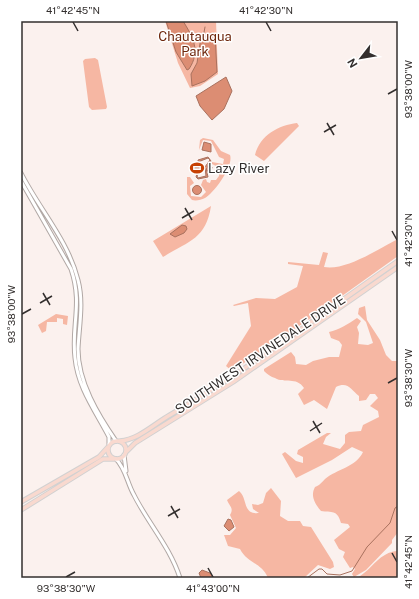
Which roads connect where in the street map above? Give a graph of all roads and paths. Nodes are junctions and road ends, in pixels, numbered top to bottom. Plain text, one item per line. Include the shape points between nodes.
1 (21, 173) edge
2 (21, 181) edge
3 (398, 261) edge
4 (398, 267) edge
5 (342, 300) junction
6 (344, 304) junction
7 (118, 441) junction
8 (109, 446) junction
9 (125, 454) junction
10 (115, 459) junction
11 (128, 480) junction
12 (21, 502) edge
13 (21, 510) edge
14 (180, 578) edge

1 - 7 street via 75,268 81,295 78,349 80,370 87,391
2 - 8 street via 71,269 76,283 74,349 77,372 84,393 109,438
3 - 5 main road, SOUTHWEST IRVINEDALE DRIVE
4 - 6 main road, SOUTHWEST IRVINEDALE DRIVE
5 - 6 main road
5 - 7 main road, SOUTHWEST IRVINEDALE DRIVE via 199,398 133,439
6 - 9 main road, SOUTHWEST IRVINEDALE DRIVE via 207,399 135,443
7 - 8 main road, SOUTHWEST IRVINEDALE DRIVE
7 - 9 main road via 124,444
8 - 10 main road via 109,454
8 - 12 main road, SOUTHWEST IRVINEDALE DRIVE via 99,457
9 - 10 main road, SOUTHWEST IRVINEDALE DRIVE
9 - 11 street
10 - 11 street via 123,467
10 - 13 main road, SOUTHWEST IRVINEDALE DRIVE via 103,459
11 - 14 street via 136,500 172,557

